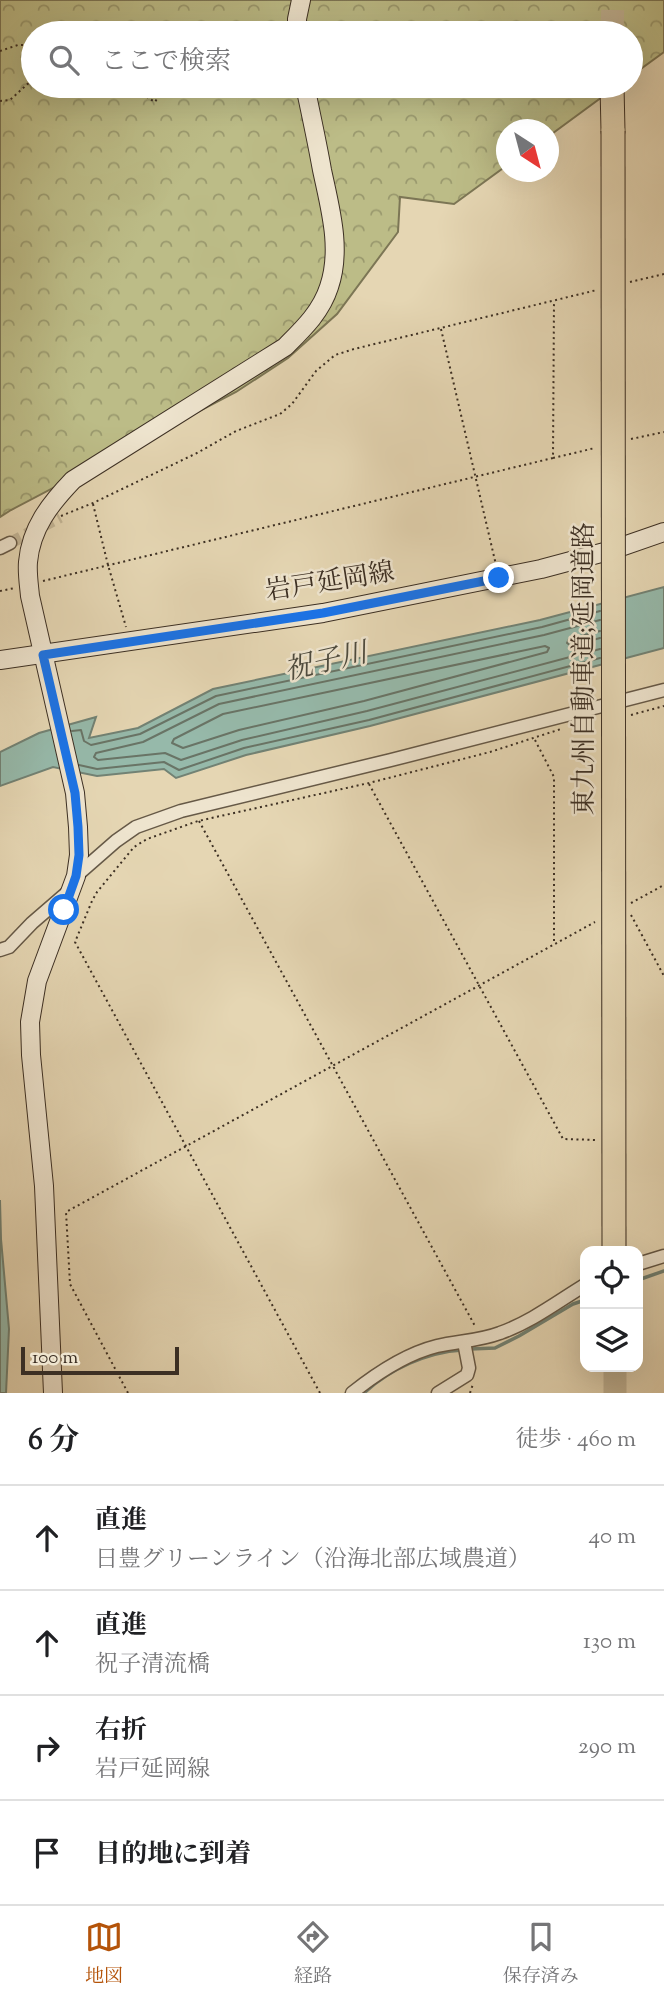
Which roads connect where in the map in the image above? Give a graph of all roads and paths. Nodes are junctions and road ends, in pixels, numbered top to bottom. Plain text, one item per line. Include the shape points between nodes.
1 (300, 0) edge
2 (297, 21) edge
3 (21, 45) edge
4 (0, 51) edge
5 (21, 90) edge
6 (307, 98) edge
7 (612, 98) edge
8 (0, 101) edge
9 (664, 274) edge
10 (629, 283) dead end
11 (604, 289) dead end
12 (554, 301) junction
13 (440, 328) junction
14 (476, 477) junction
15 (93, 503) junction
16 (61, 517) tunnel mouth
17 (664, 532) edge
18 (108, 565) junction
19 (499, 578) junction
20 (38, 582) dead end
21 (20, 587) dead end
22 (0, 591) edge
23 (130, 641) junction
24 (43, 655) junction
25 (0, 660) edge
26 (664, 690) edge
27 (664, 706) edge
28 (629, 716) dead end
29 (559, 730) dead end
30 (534, 739) junction
31 (369, 783) junction
32 (198, 821) junction
33 (74, 882) junction
34 (664, 885) edge
35 (602, 919) dead end
36 (554, 945) junction
37 (0, 950) edge
38 (664, 976) edge
39 (480, 985) junction
40 (332, 1066) junction
41 (601, 1140) dead end
42 (185, 1146) junction
43 (614, 1246) edge
44 (664, 1256) edge
45 (643, 1262) edge
46 (580, 1288) edge
47 (482, 1339) junction
48 (465, 1348) junction
49 (53, 1393) edge
50 (128, 1393) edge
51 (320, 1393) edge
52 (352, 1393) edge
53 (438, 1393) edge

1 - 2 street
3 - 4 path
5 - 8 path via 10,100
6 - 24 street via 335,247 324,300 285,347 73,480 51,503 32,539 27,564
7 - 43 highway, 東九州自動車道;延岡道路, bridge
9 - 10 path
11 - 12 path
12 - 13 path
12 - 14 path via 553,458
13 - 14 path
13 - 15 path via 335,355 316,370 280,414 236,431
14 - 18 path
14 - 19 path
15 - 16 path
15 - 18 path
17 - 19 street, 岩戸延岡線
18 - 20 path
18 - 23 path
19 - 23 street, 岩戸延岡線 via 323,613
21 - 22 path
23 - 24 street, 岩戸延岡線
24 - 25 street, 岩戸延岡線
24 - 33 street via 75,793 79,855
26 - 33 street via 181,811 136,827
27 - 28 path
29 - 30 path
30 - 31 path
30 - 36 path via 554,777
31 - 32 path
31 - 39 path
32 - 40 path
32 - 42 path via 134,847 92,901 75,942
33 - 37 street via 9,947
33 - 49 street via 37,981 30,1022 44,1186
34 - 38 path via 627,905
35 - 36 path
36 - 39 path
39 - 40 path
39 - 41 path via 563,1139
40 - 42 path
40 - 47 path
42 - 50 path via 66,1212 70,1284
42 - 51 path
44 - 45 street
46 - 47 street via 521,1325
47 - 48 street
48 - 52 street via 436,1346 412,1354
48 - 53 street via 467,1375

